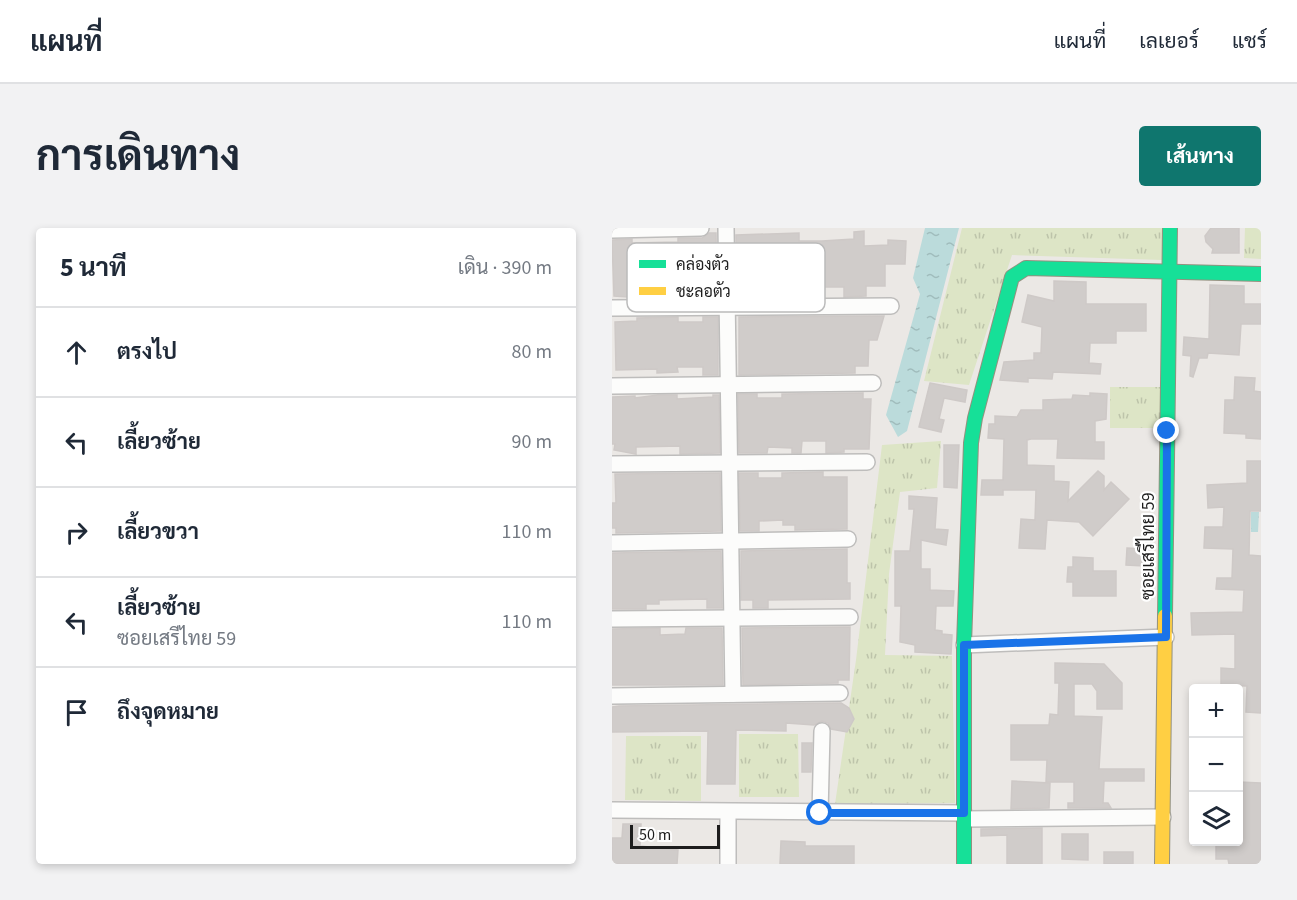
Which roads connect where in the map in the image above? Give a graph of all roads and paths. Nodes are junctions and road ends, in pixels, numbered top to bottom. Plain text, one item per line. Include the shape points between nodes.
1 (701, 228) edge
2 (726, 228) edge
3 (1170, 228) edge
4 (612, 230) edge
5 (726, 243) edge
6 (1169, 271) junction
7 (1261, 274) edge
8 (825, 306) edge
9 (891, 306) dead end
10 (612, 308) edge
11 (627, 308) edge
12 (728, 312) edge
13 (873, 382) dead end
14 (728, 384) junction
15 (612, 386) edge
16 (867, 462) dead end
17 (612, 464) edge
18 (732, 464) junction
19 (848, 539) dead end
20 (732, 542) junction
21 (612, 543) edge
22 (850, 617) dead end
23 (733, 618) junction
24 (612, 619) edge
25 (1166, 637) junction
26 (964, 645) junction
27 (840, 693) dead end
28 (733, 694) junction
29 (612, 696) edge
30 (822, 731) dead end
31 (612, 810) edge
32 (728, 813) junction
33 (820, 813) junction
34 (964, 816) junction
35 (1163, 817) junction
36 (728, 864) edge
37 (964, 864) edge
38 (1162, 864) edge

1 - 4 street
2 - 5 street
3 - 6 street, ซอยเสรีไทย 59
6 - 7 street
6 - 25 street, ซอยเสรีไทย 59
6 - 26 street via 1026,268 1012,277 972,431
8 - 9 street
10 - 11 street
12 - 14 street
13 - 14 street
14 - 15 street
14 - 18 street
16 - 18 street
17 - 18 street
18 - 20 street
19 - 20 street
20 - 21 street
20 - 23 street
22 - 23 street
23 - 24 street
23 - 28 street
25 - 26 street
25 - 35 street, ซอยเสรีไทย 59
26 - 34 street
27 - 28 street
28 - 29 street
30 - 33 street
31 - 32 street
32 - 33 street
32 - 36 street
33 - 34 street
34 - 35 street
34 - 37 street
35 - 38 street, ซอยเสรีไทย 59

